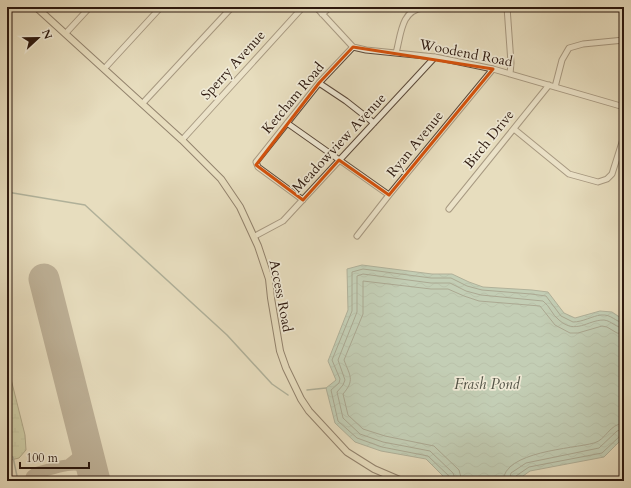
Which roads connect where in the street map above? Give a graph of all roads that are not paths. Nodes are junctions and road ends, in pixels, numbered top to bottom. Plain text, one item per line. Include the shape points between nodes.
1 (36, 7) edge
2 (90, 7) edge
3 (161, 7) edge
4 (232, 7) edge
5 (303, 7) edge
6 (316, 7) edge
7 (330, 7) edge
8 (507, 8) edge
9 (322, 14) junction
10 (66, 33) junction
11 (624, 40) edge
12 (353, 47) junction
13 (396, 53) junction
14 (435, 57) junction
15 (104, 69) junction
16 (492, 69) junction
17 (510, 74) junction
18 (319, 83) junction
19 (552, 86) junction
20 (142, 104) junction
21 (624, 107) edge
22 (287, 123) junction
23 (374, 124) junction
24 (514, 129) junction
25 (624, 136) edge
26 (182, 140) junction
27 (339, 160) junction
28 (388, 195) junction
29 (303, 200) junction
30 (449, 209) dead end
31 (255, 236) junction
32 (357, 236) dead end
33 (402, 481) edge

1 - 10 main road, Access Road
2 - 10 street
3 - 15 street
4 - 20 street
5 - 26 street, Sperry Avenue
6 - 9 street
7 - 9 street
8 - 13 street via 414,10 406,18
8 - 17 street
9 - 12 street
10 - 15 main road, Access Road
11 - 19 street via 569,48
12 - 13 street, Woodend Road
12 - 18 street, Ketcham Road
13 - 14 street, Woodend Road
14 - 16 street, Woodend Road
14 - 23 street, Meadowview Avenue
15 - 20 main road, Access Road
16 - 17 street, Woodend Road
16 - 28 street, Ryan Avenue
17 - 19 street, Woodend Road
18 - 22 street, Ketcham Road
18 - 23 street
19 - 21 street, Woodend Road
19 - 24 street, Birch Drive
20 - 26 main road, Access Road
22 - 27 street
22 - 29 street, Ketcham Road via 257,160 256,165
23 - 27 street, Meadowview Avenue
24 - 25 street via 569,174 598,182 612,174
24 - 30 street, Birch Drive
26 - 31 main road, Access Road via 222,179 240,206
27 - 28 street
27 - 29 street, Meadowview Avenue
28 - 32 street, Ryan Avenue
29 - 31 street, Meadowview Avenue via 284,221
31 - 33 main road, Access Road via 269,279 282,360 301,399 347,452 374,469

